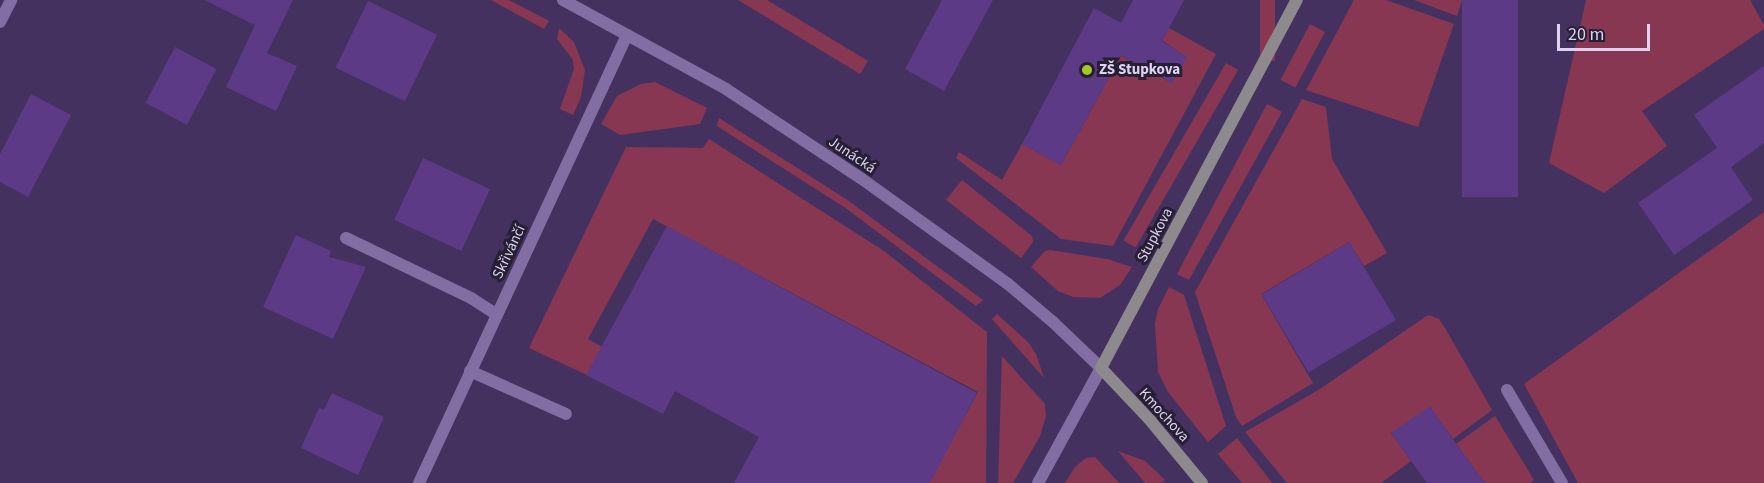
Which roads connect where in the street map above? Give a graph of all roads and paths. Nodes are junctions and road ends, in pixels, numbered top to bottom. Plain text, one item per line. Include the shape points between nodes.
1 (11, 0) edge
2 (563, 0) edge
3 (1297, 0) edge
4 (0, 22) edge
5 (627, 34) junction
6 (346, 238) dead end
7 (496, 314) junction
8 (1101, 368) junction
9 (470, 371) junction
10 (1507, 390) dead end
11 (566, 414) dead end
12 (419, 483) edge
13 (1038, 483) edge
14 (1202, 483) edge
15 (1562, 483) edge

1 - 4 street
2 - 5 street, Junácká
3 - 8 street, Stupkova
5 - 7 street, Skřivánčí
5 - 8 street, Junácká via 726,89 918,217 1008,284
6 - 7 street
7 - 9 street, Skřivánčí
8 - 13 street, Stupkova
8 - 14 street, Kmochova
9 - 11 street
9 - 12 street, Skřivánčí
10 - 15 street

